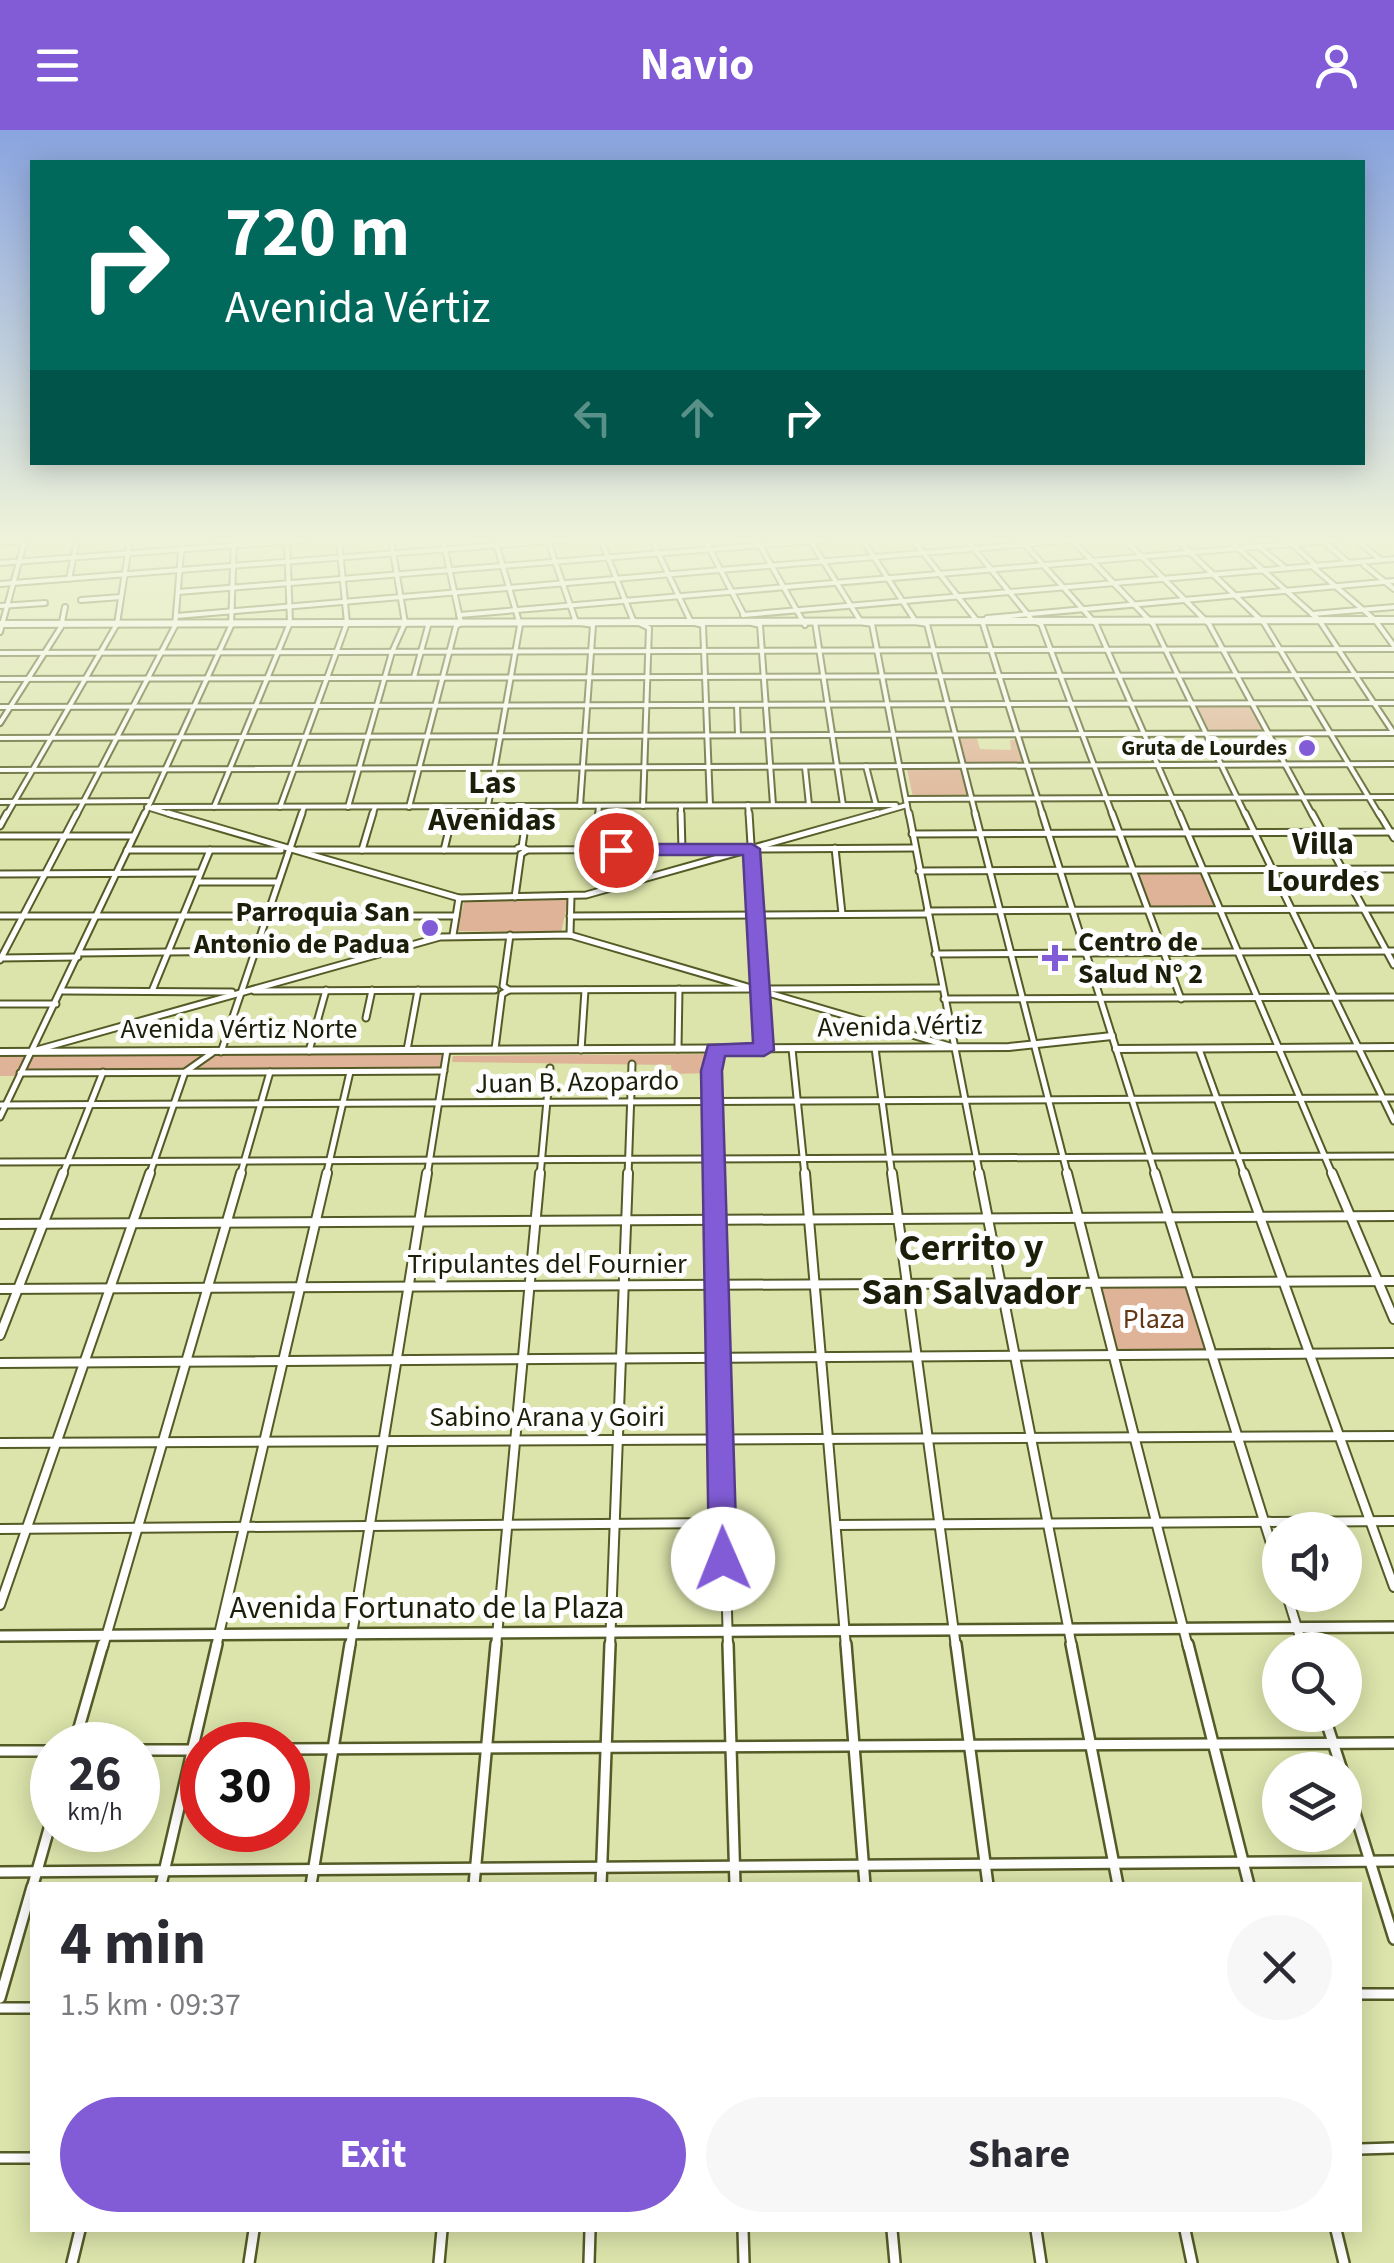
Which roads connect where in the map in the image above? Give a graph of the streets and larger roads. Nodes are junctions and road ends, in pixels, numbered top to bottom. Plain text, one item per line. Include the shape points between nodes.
1 (53, 640) edge
2 (108, 640) edge
3 (167, 640) edge
4 (225, 640) edge
5 (283, 640) edge
6 (339, 640) edge
7 (397, 640) edge
8 (424, 640) edge
9 (453, 640) edge
10 (517, 640) edge
11 (591, 640) edge
12 (648, 640) edge
13 (705, 640) edge
14 (761, 640) edge
15 (819, 640) edge
16 (876, 640) edge
17 (931, 640) edge
18 (989, 640) edge
19 (1046, 640) edge
20 (1104, 640) edge
21 (1161, 640) edge
22 (1217, 640) edge
23 (1274, 640) edge
24 (1332, 640) edge
25 (1394, 648) edge
26 (1280, 649) junction
27 (1338, 649) junction
28 (762, 650) junction
29 (822, 650) junction
30 (878, 650) junction
31 (934, 650) junction
32 (994, 650) junction
33 (1051, 650) junction
34 (1110, 650) junction
35 (1167, 650) junction
36 (1223, 650) junction
37 (450, 651) junction
38 (515, 651) junction
39 (591, 651) junction
40 (162, 652) junction
41 (335, 652) junction
42 (392, 652) junction
43 (421, 652) junction
44 (648, 652) junction
45 (706, 652) junction
46 (0, 653) edge
47 (45, 653) junction
48 (100, 653) junction
49 (219, 653) junction
50 (278, 653) junction
51 (1237, 675) junction
52 (1298, 675) junction
53 (1356, 675) junction
54 (1394, 675) edge
55 (941, 676) junction
56 (1002, 676) junction
57 (1060, 676) junction
58 (1120, 676) junction
59 (1177, 676) junction
60 (647, 677) junction
61 (706, 677) junction
62 (764, 677) junction
63 (825, 677) junction
64 (883, 677) junction
65 (266, 678) junction
66 (326, 678) junction
67 (384, 678) junction
68 (414, 678) junction
69 (443, 678) junction
70 (510, 678) junction
71 (589, 678) junction
72 (28, 679) junction
73 (85, 679) junction
74 (148, 679) junction
75 (208, 679) junction
76 (0, 680) edge
77 (1252, 703) junction
78 (1313, 703) junction
79 (1374, 703) junction
80 (1394, 703) edge
81 (888, 704) junction
82 (948, 704) junction
83 (1010, 704) junction
84 (1071, 704) junction
85 (1132, 704) junction
86 (1191, 704) junction
87 (646, 705) junction
88 (707, 705) junction
89 (737, 705) junction
90 (766, 705) junction
91 (829, 705) junction
92 (255, 706) junction
93 (316, 706) junction
94 (376, 706) junction
95 (436, 706) junction
96 (505, 706) junction
97 (587, 706) junction
98 (0, 707) edge
99 (10, 707) junction
100 (69, 707) junction
101 (133, 707) junction
102 (194, 707) junction
103 (0, 723) edge
104 (1268, 733) junction
105 (1330, 733) junction
106 (1394, 733) edge
107 (894, 734) junction
108 (955, 734) junction
109 (1020, 734) junction
110 (1082, 734) junction
111 (1144, 734) junction
112 (1206, 734) junction
113 (708, 735) junction
114 (738, 735) junction
115 (768, 735) junction
116 (833, 735) junction
117 (306, 736) junction
118 (368, 736) junction
119 (429, 736) junction
120 (500, 736) junction
121 (585, 736) junction
122 (645, 736) junction
123 (117, 737) junction
124 (180, 737) junction
125 (243, 737) junction
126 (0, 738) edge
127 (52, 738) junction
128 (1222, 764) junction
129 (1285, 764) junction
130 (1350, 764) junction
131 (1394, 764) edge
132 (1030, 765) junction
133 (1094, 765) junction
134 (1158, 765) junction
135 (837, 766) junction
136 (866, 766) junction
137 (900, 766) junction
138 (962, 766) junction
139 (495, 767) junction
140 (644, 767) junction
141 (709, 767) junction
142 (770, 767) junction
143 (805, 767) junction
144 (359, 768) junction
145 (420, 768) junction
146 (582, 768) junction
147 (166, 769) junction
148 (230, 769) junction
149 (294, 769) junction
150 (0, 770) edge
151 (33, 770) junction
152 (100, 770) junction
153 (1370, 797) junction
154 (1394, 797) edge
155 (1040, 798) junction
156 (1106, 798) junction
157 (1172, 798) junction
158 (1237, 798) junction
159 (1303, 798) junction
160 (971, 799) junction
161 (0, 802) edge
162 (14, 802) junction
163 (83, 802) junction
164 (906, 802) junction
165 (148, 804) junction
166 (748, 805) junction
167 (773, 805) junction
168 (809, 805) junction
169 (842, 805) junction
170 (876, 805) junction
171 (488, 806) junction
172 (528, 806) junction
173 (580, 806) junction
174 (599, 806) junction
175 (643, 806) junction
176 (681, 806) junction
177 (710, 806) junction
178 (214, 807) junction
179 (280, 807) junction
180 (304, 807) junction
181 (348, 807) junction
182 (375, 807) junction
183 (409, 807) junction
184 (455, 807) junction
185 (0, 826) edge
186 (637, 828) dead end
187 (1119, 832) junction
188 (1188, 832) junction
189 (1254, 832) junction
190 (1322, 832) junction
191 (980, 833) junction
192 (1051, 833) junction
193 (912, 834) junction
194 (1393, 834) edge
195 (0, 836) edge
196 (65, 836) junction
197 (133, 836) junction
198 (835, 848) junction
199 (915, 848) junction
200 (752, 849) junction
201 (127, 850) junction
202 (210, 850) junction
203 (288, 850) junction
204 (362, 850) junction
205 (444, 850) junction
206 (521, 850) junction
207 (596, 850) junction
208 (636, 850) junction
209 (682, 850) junction
210 (1394, 869) edge
211 (990, 870) junction
212 (1062, 870) junction
213 (1133, 870) junction
214 (1202, 870) junction
215 (1272, 870) junction
216 (1342, 870) junction
217 (920, 872) junction
218 (0, 874) edge
219 (45, 874) junction
220 (116, 874) junction
221 (200, 874) junction
222 (196, 882) junction
223 (278, 882) junction
224 (571, 896) junction
225 (515, 897) junction
226 (459, 898) junction
227 (1291, 908) junction
228 (1148, 909) junction
229 (1364, 909) junction
230 (1394, 909) edge
231 (1000, 910) junction
232 (1075, 910) junction
233 (1219, 910) junction
234 (928, 913) junction
235 (842, 914) junction
236 (756, 915) junction
237 (0, 916) edge
238 (23, 916) junction
239 (96, 916) junction
240 (456, 916) junction
241 (570, 916) junction
242 (268, 917) junction
243 (182, 918) junction
244 (452, 935) junction
245 (570, 935) junction
246 (510, 936) junction
247 (256, 951) junction
248 (1390, 951) edge
249 (168, 952) junction
250 (1011, 952) junction
251 (1088, 952) junction
252 (1164, 952) junction
253 (1236, 952) junction
254 (1312, 952) junction
255 (936, 954) junction
256 (79, 955) junction
257 (0, 958) edge
258 (1394, 965) edge
259 (942, 988) junction
260 (761, 989) junction
261 (326, 990) junction
262 (372, 990) junction
263 (418, 990) junction
264 (502, 990) junction
265 (586, 990) junction
266 (679, 990) junction
267 (152, 991) junction
268 (63, 992) junction
269 (242, 992) junction
270 (1394, 997) edge
271 (1181, 998) junction
272 (1256, 998) junction
273 (1334, 998) junction
274 (944, 999) junction
275 (1023, 999) junction
276 (1103, 999) junction
277 (0, 1004) edge
278 (56, 1004) junction
279 (366, 1018) dead end
280 (1112, 1036) junction
281 (1035, 1046) junction
282 (1358, 1047) junction
283 (1394, 1047) edge
284 (875, 1048) junction
285 (954, 1048) junction
286 (1276, 1048) junction
287 (495, 1049) junction
288 (678, 1049) junction
289 (792, 1049) junction
290 (1116, 1049) junction
291 (1199, 1049) junction
292 (407, 1050) junction
293 (447, 1050) junction
294 (581, 1050) junction
295 (716, 1050) junction
296 (764, 1050) junction
297 (31, 1051) junction
298 (309, 1051) junction
299 (0, 1052) edge
300 (217, 1053) junction
301 (632, 1064) dead end
302 (550, 1068) dead end
303 (444, 1071) junction
304 (103, 1072) junction
305 (185, 1072) junction
306 (270, 1072) junction
307 (350, 1072) junction
308 (20, 1073) junction
309 (1299, 1098) junction
310 (1383, 1098) junction
311 (1394, 1098) edge
312 (881, 1099) junction
313 (798, 1100) junction
314 (966, 1100) junction
315 (1050, 1100) junction
316 (1132, 1100) junction
317 (1216, 1100) junction
318 (712, 1101) junction
319 (546, 1102) junction
320 (630, 1102) junction
321 (343, 1103) junction
322 (91, 1104) junction
323 (174, 1104) junction
324 (260, 1104) junction
325 (438, 1104) junction
326 (3, 1105) edge
327 (0, 1117) edge
328 (1394, 1122) edge
329 (1324, 1156) junction
330 (1394, 1156) edge
331 (1150, 1157) junction
332 (1238, 1157) junction
333 (541, 1158) junction
334 (888, 1158) junction
335 (978, 1158) junction
336 (1064, 1158) junction
337 (628, 1159) junction
338 (714, 1159) junction
339 (802, 1159) junction
340 (428, 1160) junction
341 (154, 1161) junction
342 (244, 1161) junction
343 (330, 1161) junction
344 (0, 1162) edge
345 (70, 1162) junction
346 (1259, 1216) junction
347 (1350, 1216) junction
348 (1394, 1216) edge
349 (1168, 1217) junction
350 (896, 1218) junction
351 (989, 1218) junction
352 (1078, 1218) junction
353 (626, 1219) junction
354 (715, 1219) junction
355 (810, 1219) junction
356 (418, 1221) junction
357 (535, 1221) junction
358 (226, 1222) junction
359 (315, 1222) junction
360 (133, 1223) junction
361 (0, 1224) edge
362 (45, 1224) junction
363 (905, 1282) junction
364 (1283, 1282) junction
365 (1378, 1282) junction
366 (1394, 1282) edge
367 (1094, 1283) junction
368 (1188, 1283) junction
369 (1002, 1284) junction
370 (817, 1285) junction
371 (717, 1286) junction
372 (300, 1287) junction
373 (409, 1287) junction
374 (624, 1287) junction
375 (111, 1288) junction
376 (207, 1288) junction
377 (529, 1288) junction
378 (0, 1289) edge
379 (19, 1289) junction
380 (1394, 1319) edge
381 (0, 1334) edge
382 (1394, 1353) edge
383 (1212, 1355) junction
384 (1308, 1355) junction
385 (1016, 1356) junction
386 (1111, 1356) junction
387 (823, 1357) junction
388 (916, 1357) junction
389 (622, 1358) junction
390 (718, 1358) junction
391 (397, 1360) junction
392 (522, 1360) junction
393 (283, 1361) junction
394 (85, 1362) junction
395 (185, 1362) junction
396 (0, 1363) edge
397 (1238, 1436) junction
398 (1338, 1436) junction
399 (1394, 1436) edge
400 (1133, 1437) junction
401 (515, 1438) junction
402 (928, 1438) junction
403 (1032, 1438) junction
404 (720, 1439) junction
405 (829, 1439) junction
406 (619, 1440) junction
407 (384, 1441) junction
408 (57, 1442) junction
409 (162, 1442) junction
410 (264, 1442) junction
411 (0, 1443) edge
412 (1262, 1515) edge
413 (1362, 1521) edge
414 (1368, 1521) junction
415 (1394, 1521) edge
416 (1262, 1522) edge
417 (616, 1523) junction
418 (722, 1523) junction
419 (1156, 1523) junction
420 (941, 1524) junction
421 (1048, 1524) junction
422 (836, 1525) junction
423 (370, 1526) junction
424 (506, 1526) junction
425 (244, 1527) junction
426 (137, 1528) junction
427 (0, 1529) edge
428 (26, 1529) junction
429 (1394, 1587) edge
430 (0, 1605) edge
431 (1292, 1612) edge
432 (1394, 1627) edge
433 (1185, 1628) junction
434 (1297, 1628) junction
435 (1069, 1629) junction
436 (956, 1630) junction
437 (613, 1631) junction
438 (845, 1631) junction
439 (725, 1632) junction
440 (1298, 1632) edge
441 (352, 1634) junction
442 (496, 1634) junction
443 (219, 1635) junction
444 (0, 1636) edge
445 (106, 1636) junction
446 (81, 1722) edge
447 (202, 1722) edge
448 (1329, 1732) edge
449 (1333, 1743) junction
450 (1394, 1743) edge
451 (1091, 1744) junction
452 (1214, 1744) junction
453 (972, 1745) junction
454 (854, 1746) junction
455 (732, 1747) junction
456 (486, 1748) junction
457 (606, 1748) junction
458 (333, 1749) junction
459 (310, 1750) edge
460 (0, 1751) edge
461 (30, 1751) edge
462 (1336, 1752) edge
463 (180, 1812) edge
464 (1362, 1835) edge
465 (43, 1852) edge
466 (1394, 1860) edge
467 (1370, 1861) junction
468 (1244, 1862) junction
469 (1114, 1863) junction
470 (986, 1864) junction
471 (863, 1865) junction
472 (734, 1866) junction
473 (602, 1867) junction
474 (475, 1868) junction
475 (313, 1869) junction
476 (164, 1870) junction
477 (0, 1872) edge
478 (37, 1872) junction
479 (34, 1882) edge
480 (161, 1882) edge
481 (311, 1882) edge
482 (474, 1882) edge
483 (601, 1882) edge
484 (735, 1882) edge
485 (865, 1882) edge
486 (988, 1882) edge
487 (1117, 1882) edge
488 (1248, 1882) edge
489 (30, 1896) edge
490 (1394, 1939) edge
491 (1362, 1994) edge
492 (1394, 1994) edge
493 (0, 1998) edge
494 (0, 2008) edge
495 (30, 2008) edge
496 (1362, 2148) edge
497 (1394, 2148) edge
498 (0, 2158) edge
499 (30, 2158) edge
500 (80, 2232) edge
501 (254, 2232) edge
502 (442, 2232) edge
503 (590, 2232) edge
504 (743, 2232) edge
505 (892, 2232) edge
506 (1036, 2232) edge
507 (1186, 2232) edge
508 (1336, 2232) edge
509 (72, 2263) edge
510 (249, 2263) edge
511 (439, 2263) edge
512 (589, 2263) edge
513 (744, 2263) edge
514 (895, 2263) edge
515 (1041, 2263) edge
516 (1192, 2263) edge
517 (1344, 2263) edge

1 - 47 street
2 - 48 street
3 - 40 street
4 - 49 street
5 - 50 street
6 - 41 street
7 - 42 street
8 - 43 street
9 - 37 street
10 - 38 street
11 - 39 street
12 - 44 street
13 - 45 street
14 - 28 street
15 - 29 street
16 - 30 street
17 - 31 street
18 - 32 street
19 - 33 street
20 - 34 street
21 - 35 street
22 - 36 street
23 - 26 street
24 - 27 street
25 - 27 street
26 - 27 street
26 - 36 street
26 - 52 street
27 - 53 street
28 - 29 street
28 - 45 street
28 - 62 street
29 - 30 street
29 - 63 street
30 - 31 street
30 - 64 street
31 - 32 street
31 - 55 street
32 - 33 street
32 - 56 street
33 - 34 street
33 - 57 street
34 - 35 street
34 - 58 street
35 - 36 street
35 - 59 street
36 - 51 street
37 - 38 street
37 - 43 street
37 - 69 street
38 - 39 street
38 - 70 street
39 - 44 street
39 - 71 street
40 - 48 street
40 - 49 street
40 - 74 street
41 - 42 street
41 - 50 street
41 - 66 street
42 - 43 street
42 - 67 street
43 - 68 street
44 - 45 street
44 - 60 street
45 - 61 street
46 - 47 street
47 - 48 street
47 - 72 street
48 - 73 street
49 - 50 street
49 - 75 street
50 - 65 street
51 - 52 street
51 - 59 street
51 - 77 street
52 - 53 street
52 - 78 street
53 - 54 street
53 - 79 street
55 - 56 street
55 - 64 street
55 - 82 street
56 - 57 street
56 - 83 street
57 - 58 street
57 - 84 street
58 - 59 street
58 - 85 street
59 - 86 street
60 - 61 street
60 - 71 street
60 - 87 street
61 - 62 street
61 - 88 street
62 - 63 street
62 - 90 street
63 - 64 street
63 - 91 street
64 - 81 street
65 - 66 street
65 - 75 street
65 - 92 street
66 - 67 street
66 - 93 street
67 - 68 street
67 - 94 street
68 - 69 street
69 - 70 street
69 - 95 street
70 - 71 street
70 - 96 street
71 - 97 street
72 - 73 street
72 - 76 street
72 - 99 street
73 - 74 street
73 - 100 street
74 - 75 street
74 - 101 street
75 - 102 street
77 - 78 street
77 - 86 street
77 - 104 street
78 - 79 street
78 - 105 street
79 - 80 street
79 - 106 street
81 - 82 street
81 - 91 street
81 - 107 street
82 - 83 street
82 - 108 street
83 - 84 street
83 - 109 street
84 - 85 street
84 - 110 street
85 - 86 street
85 - 111 street
86 - 112 street
87 - 88 street
87 - 97 street
87 - 122 street
88 - 89 street
88 - 113 street
89 - 90 street
89 - 114 street
90 - 91 street
90 - 115 street
91 - 116 street
92 - 93 street
92 - 102 street
92 - 125 street
93 - 94 street
93 - 117 street
94 - 95 street
94 - 118 street
95 - 96 street
95 - 119 street
96 - 97 street
96 - 120 street
97 - 121 street
98 - 99 street
99 - 100 street
99 - 103 street
100 - 101 street
100 - 127 street
101 - 102 street
101 - 123 street
102 - 124 street
104 - 105 street
104 - 112 street
104 - 129 street
105 - 106 street
105 - 130 street
107 - 108 street
107 - 116 street
107 - 137 street
108 - 109 street
108 - 138 street
109 - 110 street
109 - 132 street
110 - 111 street
110 - 133 street
111 - 112 street
111 - 134 street
112 - 128 street
113 - 114 street
113 - 122 street
113 - 141 street
114 - 115 street
115 - 116 street
115 - 142 street
116 - 135 street
117 - 118 street
117 - 125 street
117 - 149 street
118 - 119 street
118 - 144 street
119 - 120 street
119 - 145 street
120 - 121 street
120 - 139 street
121 - 122 street
121 - 146 street
122 - 140 street
123 - 124 street
123 - 127 street
123 - 152 street
124 - 125 street
124 - 147 street
125 - 148 street
126 - 127 street
127 - 151 street
128 - 129 street
128 - 134 street
128 - 158 street
129 - 130 street
129 - 159 street
130 - 131 street
130 - 153 street
132 - 133 street
132 - 138 street
132 - 155 street
133 - 134 street
133 - 156 street
134 - 157 street
135 - 136 street
135 - 143 street
135 - 169 street
136 - 137 street
136 - 170 street
137 - 138 street
137 - 164 street
138 - 160 street
139 - 145 street
139 - 146 street
139 - 171 street
140 - 141 street
140 - 146 street
140 - 175 street
141 - 142 street
141 - 177 street
142 - 143 street
142 - 167 street
143 - 168 street
144 - 145 street
144 - 149 street
144 - 181 street
145 - 183 street
146 - 173 street
147 - 148 street
147 - 152 street
147 - 165 street
148 - 149 street
148 - 178 street
149 - 179 street
150 - 151 street
151 - 152 street
151 - 162 street
152 - 163 street
153 - 154 street
153 - 159 street
153 - 194 street
155 - 156 street
155 - 160 street
155 - 192 street
156 - 157 street
156 - 187 street
157 - 158 street
157 - 188 street
158 - 159 street
158 - 189 street
159 - 190 street
160 - 164 street
160 - 191 street
161 - 162 street
162 - 163 street
162 - 185 street
163 - 165 street
163 - 196 street
164 - 170 street
164 - 193 street
164 - 200 street
165 - 178 street
165 - 197 street
165 - 203 street
166 - 167 street
166 - 177 street
166 - 200 street
167 - 168 street
168 - 169 street
169 - 170 street
171 - 172 street
171 - 184 street
172 - 173 street
172 - 206 street
173 - 174 street
174 - 175 street
174 - 207 street
175 - 176 street
176 - 177 street
176 - 209 street
178 - 179 street
179 - 180 street
180 - 181 street
180 - 203 street
181 - 182 street
182 - 183 street
182 - 204 street
183 - 184 street
184 - 205 street
186 - 208 street
187 - 188 street
187 - 192 street
187 - 213 street
188 - 189 street
188 - 214 street
189 - 190 street
189 - 215 street
190 - 194 street
190 - 216 street
191 - 192 street
191 - 193 street
191 - 211 street
192 - 212 street
193 - 199 street
195 - 196 street
196 - 197 street
196 - 219 street
197 - 201 street
198 - 199 street
198 - 200 street
198 - 235 street
199 - 217 street
200 - 209 street
200 - 224 street
200 - 236 street
201 - 202 street
201 - 220 street
202 - 203 street
202 - 221 street
203 - 204 street
203 - 223 street
203 - 226 street
204 - 205 street
205 - 206 street
206 - 207 street
206 - 225 street
207 - 208 street
208 - 209 street
210 - 216 street
211 - 212 street
211 - 217 street
211 - 231 street
212 - 213 street
212 - 232 street
213 - 214 street
213 - 228 street
214 - 215 street
214 - 233 street
215 - 216 street
215 - 227 street
216 - 229 street
217 - 234 street
218 - 219 street
219 - 220 street
219 - 238 street
220 - 221 street
220 - 239 street
221 - 222 street
222 - 223 street
222 - 243 street
223 - 242 street
224 - 225 street
224 - 241 street
225 - 226 street
226 - 240 street
227 - 229 street
227 - 233 street
227 - 254 street
228 - 232 street
228 - 233 street
228 - 252 street
229 - 230 street
229 - 248 street
231 - 232 street
231 - 234 street
231 - 250 street
232 - 251 street
233 - 253 street
234 - 235 street
234 - 255 street
235 - 236 street
236 - 241 street
236 - 260 street
237 - 238 street
238 - 239 street
238 - 257 street
239 - 243 street
239 - 256 street
240 - 242 street
240 - 244 street
241 - 245 street
242 - 243 street
242 - 247 street
243 - 249 street
244 - 246 street
244 - 269 street
245 - 246 street
245 - 260 street
246 - 264 street
247 - 249 street
247 - 269 street
248 - 254 street
248 - 258 street
249 - 256 street
249 - 267 street
250 - 251 street
250 - 255 street
250 - 275 street
251 - 252 street
251 - 276 street
252 - 253 street
252 - 271 street
253 - 254 street
253 - 272 street
254 - 273 street
255 - 259 street
256 - 257 street
256 - 268 street
259 - 260 street
259 - 274 street
260 - 266 street
260 - 285 street
260 - 296 street
261 - 262 street
261 - 269 street
261 - 298 street
262 - 263 street
262 - 279 street
263 - 264 street
263 - 292 street
264 - 265 street
264 - 287 street
265 - 266 street
265 - 294 street
266 - 288 street
267 - 268 street
267 - 269 street
268 - 278 street
269 - 297 street
269 - 300 street
270 - 273 street
271 - 272 street
271 - 276 street
272 - 273 street
272 - 286 street
273 - 282 street
274 - 275 street
274 - 285 street
275 - 276 street
275 - 281 street
276 - 280 street
277 - 278 street
278 - 297 street
280 - 281 street, Avenida Vértiz
280 - 290 street
281 - 285 street, Avenida Vértiz
281 - 315 street
282 - 283 street
282 - 286 street
282 - 310 street
284 - 285 street, Avenida Vértiz
284 - 289 street, Avenida Vértiz
284 - 312 street
285 - 314 street
286 - 291 street
286 - 309 street
287 - 293 street, Avenida Vértiz
287 - 294 street, Avenida Vértiz
288 - 294 street, Avenida Vértiz
288 - 295 street, Avenida Vértiz
289 - 296 street, Avenida Vértiz
289 - 313 street
290 - 291 street
290 - 316 street
291 - 317 street
292 - 293 street, Avenida Vértiz Norte
292 - 298 street, Avenida Vértiz Norte
293 - 303 street
295 - 296 street, Avenida Vértiz
295 - 318 street
297 - 299 street
297 - 300 street, Avenida Vértiz Norte
297 - 308 street
298 - 300 street, Avenida Vértiz Norte
300 - 305 street
301 - 320 street
302 - 319 street
303 - 307 street
303 - 325 street
304 - 305 street
304 - 308 street
304 - 322 street
305 - 306 street
305 - 323 street
306 - 307 street
306 - 324 street
307 - 321 street
308 - 326 street
309 - 310 street, Juan B. Azopardo
309 - 317 street, Juan B. Azopardo
309 - 329 street
310 - 311 street, Juan B. Azopardo
310 - 328 street
312 - 313 street, Juan B. Azopardo
312 - 314 street, Juan B. Azopardo
312 - 334 street
313 - 318 street, Juan B. Azopardo
313 - 339 street
314 - 315 street, Juan B. Azopardo
314 - 335 street
315 - 316 street, Juan B. Azopardo
315 - 336 street
316 - 317 street, Juan B. Azopardo
316 - 331 street
317 - 332 street
318 - 320 street, Juan B. Azopardo
318 - 338 street
319 - 320 street, Juan B. Azopardo
319 - 325 street, Juan B. Azopardo
319 - 333 street
320 - 337 street
321 - 324 street, Juan B. Azopardo
321 - 325 street, Juan B. Azopardo
321 - 343 street
322 - 323 street, Juan B. Azopardo
322 - 326 street, Juan B. Azopardo
322 - 345 street
323 - 324 street, Juan B. Azopardo
323 - 341 street
324 - 342 street
325 - 340 street
326 - 327 street
329 - 330 street
329 - 332 street
329 - 347 street
331 - 332 street
331 - 336 street
331 - 349 street
332 - 346 street
333 - 337 street
333 - 340 street
333 - 357 street
334 - 335 street
334 - 339 street
334 - 350 street
335 - 336 street
335 - 351 street
336 - 352 street
337 - 338 street
337 - 353 street
338 - 339 street
338 - 354 street
339 - 355 street
340 - 343 street
340 - 356 street
341 - 342 street
341 - 345 street
341 - 360 street
342 - 343 street
342 - 358 street
343 - 359 street
344 - 345 street
345 - 362 street
346 - 347 street
346 - 349 street
346 - 364 street
347 - 348 street
347 - 365 street
349 - 352 street
349 - 368 street
350 - 351 street
350 - 355 street
350 - 363 street
351 - 352 street
351 - 369 street
352 - 367 street
353 - 354 street
353 - 357 street
353 - 374 street
354 - 355 street
354 - 371 street
355 - 370 street
356 - 357 street
356 - 359 street
356 - 373 street
357 - 377 street
358 - 359 street
358 - 360 street
358 - 376 street
359 - 372 street
360 - 362 street
360 - 375 street
361 - 362 street
362 - 379 street
363 - 369 street, Tripulantes del Fournier
363 - 370 street, Tripulantes del Fournier
363 - 388 street
364 - 365 street, Tripulantes del Fournier
364 - 368 street, Tripulantes del Fournier
364 - 384 street
365 - 366 street, Tripulantes del Fournier
365 - 380 street
367 - 368 street, Tripulantes del Fournier
367 - 369 street, Tripulantes del Fournier
367 - 386 street
368 - 383 street
369 - 385 street
370 - 371 street, Tripulantes del Fournier
370 - 387 street
371 - 374 street, Tripulantes del Fournier
371 - 390 street
372 - 373 street, Tripulantes del Fournier
372 - 376 street, Tripulantes del Fournier
372 - 393 street
373 - 377 street, Tripulantes del Fournier
373 - 391 street
374 - 377 street, Tripulantes del Fournier
374 - 389 street
375 - 376 street, Tripulantes del Fournier
375 - 379 street, Tripulantes del Fournier
375 - 394 street
376 - 395 street
377 - 392 street
378 - 379 street, Tripulantes del Fournier
379 - 381 street
382 - 384 street
383 - 384 street
383 - 386 street
383 - 397 street
384 - 398 street
385 - 386 street
385 - 388 street
385 - 403 street
386 - 400 street
387 - 388 street
387 - 390 street
387 - 405 street
388 - 402 street
389 - 390 street
389 - 392 street
389 - 406 street
390 - 404 street
391 - 392 street
391 - 393 street
391 - 407 street
392 - 401 street
393 - 395 street
393 - 410 street
394 - 395 street
394 - 396 street
394 - 408 street
395 - 409 street
397 - 398 street, Sabino Arana y Goiri
397 - 400 street, Sabino Arana y Goiri
397 - 412 street
398 - 399 street, Sabino Arana y Goiri
398 - 414 street
400 - 403 street, Sabino Arana y Goiri
400 - 419 street
401 - 406 street, Sabino Arana y Goiri
401 - 407 street, Sabino Arana y Goiri
401 - 424 street
402 - 403 street, Sabino Arana y Goiri
402 - 405 street, Sabino Arana y Goiri
402 - 420 street
403 - 421 street
404 - 405 street, Sabino Arana y Goiri
404 - 406 street, Sabino Arana y Goiri
404 - 418 street
405 - 422 street
406 - 417 street
407 - 410 street, Sabino Arana y Goiri
407 - 423 street
408 - 409 street, Sabino Arana y Goiri
408 - 411 street, Sabino Arana y Goiri
408 - 428 street
409 - 410 street, Sabino Arana y Goiri
409 - 426 street
410 - 425 street
413 - 414 street
414 - 415 street
414 - 429 street
416 - 419 street
417 - 418 street
417 - 424 street
417 - 437 street
418 - 439 street
419 - 421 street
419 - 433 street
420 - 421 street
420 - 422 street
420 - 436 street
421 - 435 street
422 - 438 street
423 - 424 street
423 - 425 street
423 - 441 street
424 - 442 street
425 - 426 street
425 - 443 street
426 - 428 street
426 - 445 street
427 - 428 street
428 - 430 street
431 - 434 street
432 - 434 street, Avenida Fortunato de la Plaza
433 - 434 street, Avenida Fortunato de la Plaza
433 - 435 street, Avenida Fortunato de la Plaza
433 - 452 street
434 - 440 street
435 - 436 street, Avenida Fortunato de la Plaza
435 - 451 street
436 - 438 street, Avenida Fortunato de la Plaza
436 - 453 street
437 - 439 street, Avenida Fortunato de la Plaza
437 - 442 street, Avenida Fortunato de la Plaza
437 - 457 street
438 - 439 street, Avenida Fortunato de la Plaza
438 - 454 street
439 - 455 street
441 - 442 street, Avenida Fortunato de la Plaza
441 - 443 street, Avenida Fortunato de la Plaza
441 - 458 street
442 - 456 street
443 - 445 street, Avenida Fortunato de la Plaza
443 - 447 street
444 - 445 street, Avenida Fortunato de la Plaza
445 - 446 street
448 - 449 street
449 - 450 street
449 - 452 street
449 - 462 street
451 - 452 street
451 - 453 street
451 - 469 street
452 - 468 street
453 - 454 street
453 - 470 street
454 - 455 street
454 - 471 street
455 - 457 street
455 - 472 street
456 - 457 street
456 - 458 street
456 - 474 street
457 - 473 street
458 - 459 street
458 - 475 street
460 - 461 street
463 - 476 street
464 - 467 street
465 - 478 street
466 - 467 street
467 - 468 street
467 - 490 street
468 - 469 street
468 - 488 street
469 - 470 street
469 - 487 street
470 - 471 street
470 - 486 street
471 - 472 street
471 - 485 street
472 - 473 street
472 - 484 street
473 - 474 street
473 - 483 street
474 - 475 street
474 - 482 street
475 - 476 street
475 - 481 street
476 - 478 street
476 - 480 street
477 - 478 street
478 - 479 street
489 - 493 street
491 - 492 street
494 - 495 street
496 - 497 street
498 - 499 street
500 - 509 street
501 - 510 street
502 - 511 street
503 - 512 street
504 - 513 street
505 - 514 street
506 - 515 street
507 - 516 street
508 - 517 street

